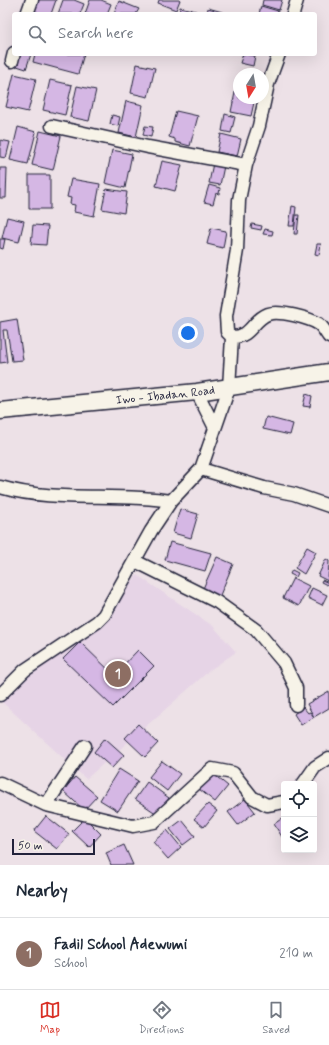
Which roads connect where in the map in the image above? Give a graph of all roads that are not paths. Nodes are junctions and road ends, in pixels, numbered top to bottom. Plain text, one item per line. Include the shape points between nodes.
1 (32, 0) edge
2 (297, 0) edge
3 (28, 12) edge
4 (294, 12) edge
5 (279, 56) edge
6 (52, 126) dead end
7 (246, 165) junction
8 (232, 336) junction
9 (329, 337) edge
10 (329, 372) edge
11 (229, 388) junction
12 (197, 392) junction
13 (0, 411) edge
14 (215, 428) junction
15 (201, 469) junction
16 (0, 487) edge
17 (171, 501) junction
18 (329, 506) edge
19 (135, 561) junction
20 (0, 695) edge
21 (296, 705) dead end
22 (85, 746) dead end
23 (329, 758) edge
24 (305, 781) edge
25 (0, 783) edge
26 (281, 803) edge
27 (46, 805) junction

1 - 3 street
2 - 4 street
5 - 7 street via 268,84 259,126
6 - 7 street
7 - 8 street via 239,200 237,250 226,316 227,332
8 - 9 street via 246,334 260,319 269,314 280,313 305,318 320,325
8 - 11 street
10 - 11 main road, Iwo - Ibadan Road
11 - 12 main road, Iwo - Ibadan Road
11 - 14 street
12 - 13 main road, Iwo - Ibadan Road
12 - 14 street
14 - 15 street
15 - 17 street
15 - 18 street
16 - 17 street via 24,494
17 - 19 street
19 - 20 street via 104,615 97,622 25,670
19 - 21 street via 217,602 256,630 284,663 296,688
22 - 27 street
23 - 24 street via 315,767
25 - 27 street
26 - 27 street via 267,805 252,797 233,773 212,769 154,822 133,826

